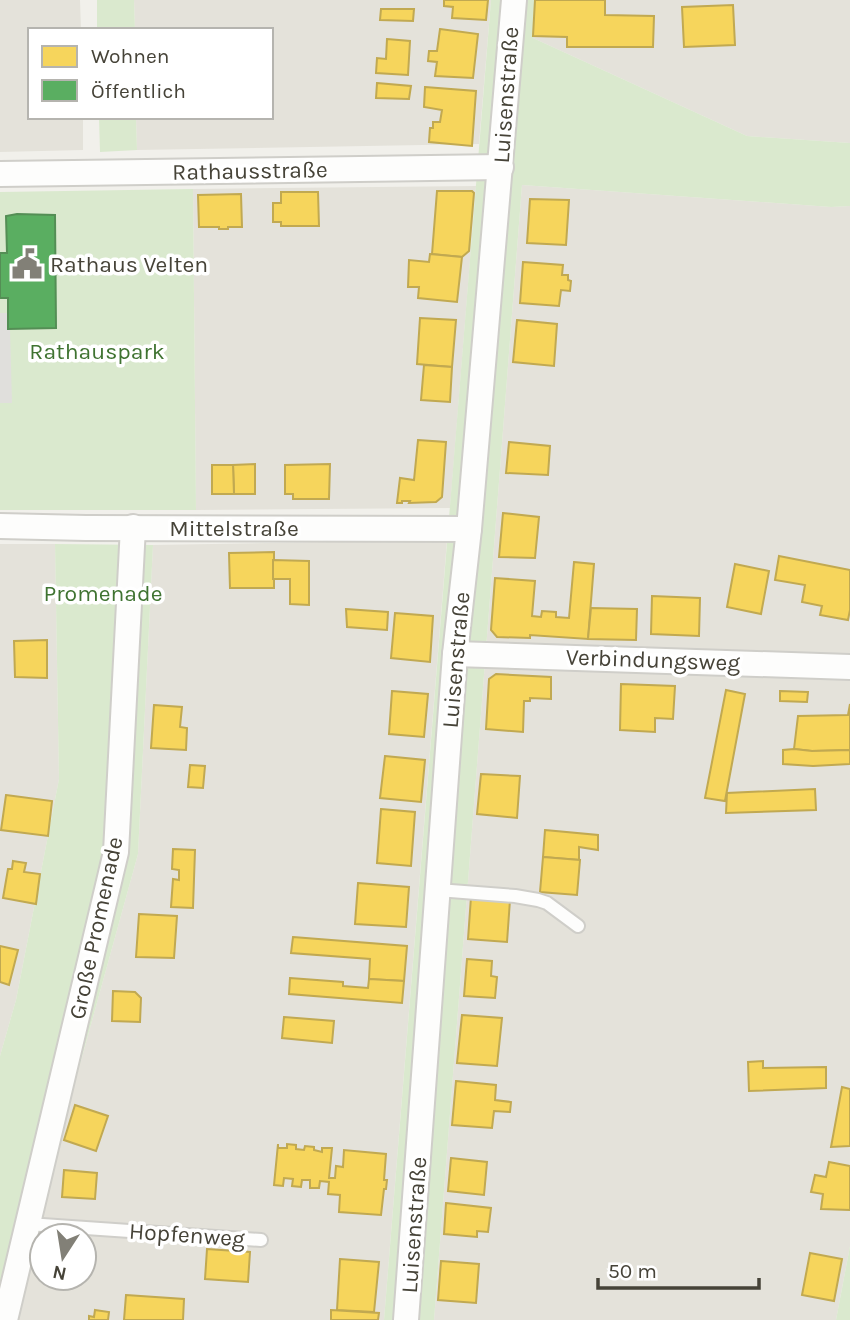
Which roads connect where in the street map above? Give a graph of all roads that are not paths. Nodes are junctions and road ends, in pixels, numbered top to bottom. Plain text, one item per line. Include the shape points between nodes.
1 (514, 0) edge
2 (500, 167) junction
3 (0, 174) edge
4 (0, 526) edge
5 (133, 527) junction
6 (469, 529) junction
7 (455, 654) junction
8 (850, 667) edge
9 (438, 890) junction
10 (578, 926) dead end
11 (29, 1222) edge
12 (28, 1228) edge
13 (98, 1229) edge
14 (261, 1240) dead end
15 (5, 1320) edge
16 (406, 1320) edge

1 - 2 street, Luisenstraße
2 - 3 street, Rathausstraße
2 - 6 street, Luisenstraße
4 - 5 street, Mittelstraße
5 - 6 street, Mittelstraße
5 - 11 street, Große Promenade via 116,852
6 - 7 street, Luisenstraße
7 - 8 street, Verbindungsweg
7 - 9 street, Luisenstraße
9 - 10 lane via 538,900
9 - 16 street, Luisenstraße
12 - 15 street, Große Promenade
13 - 14 lane, Hopfenweg

